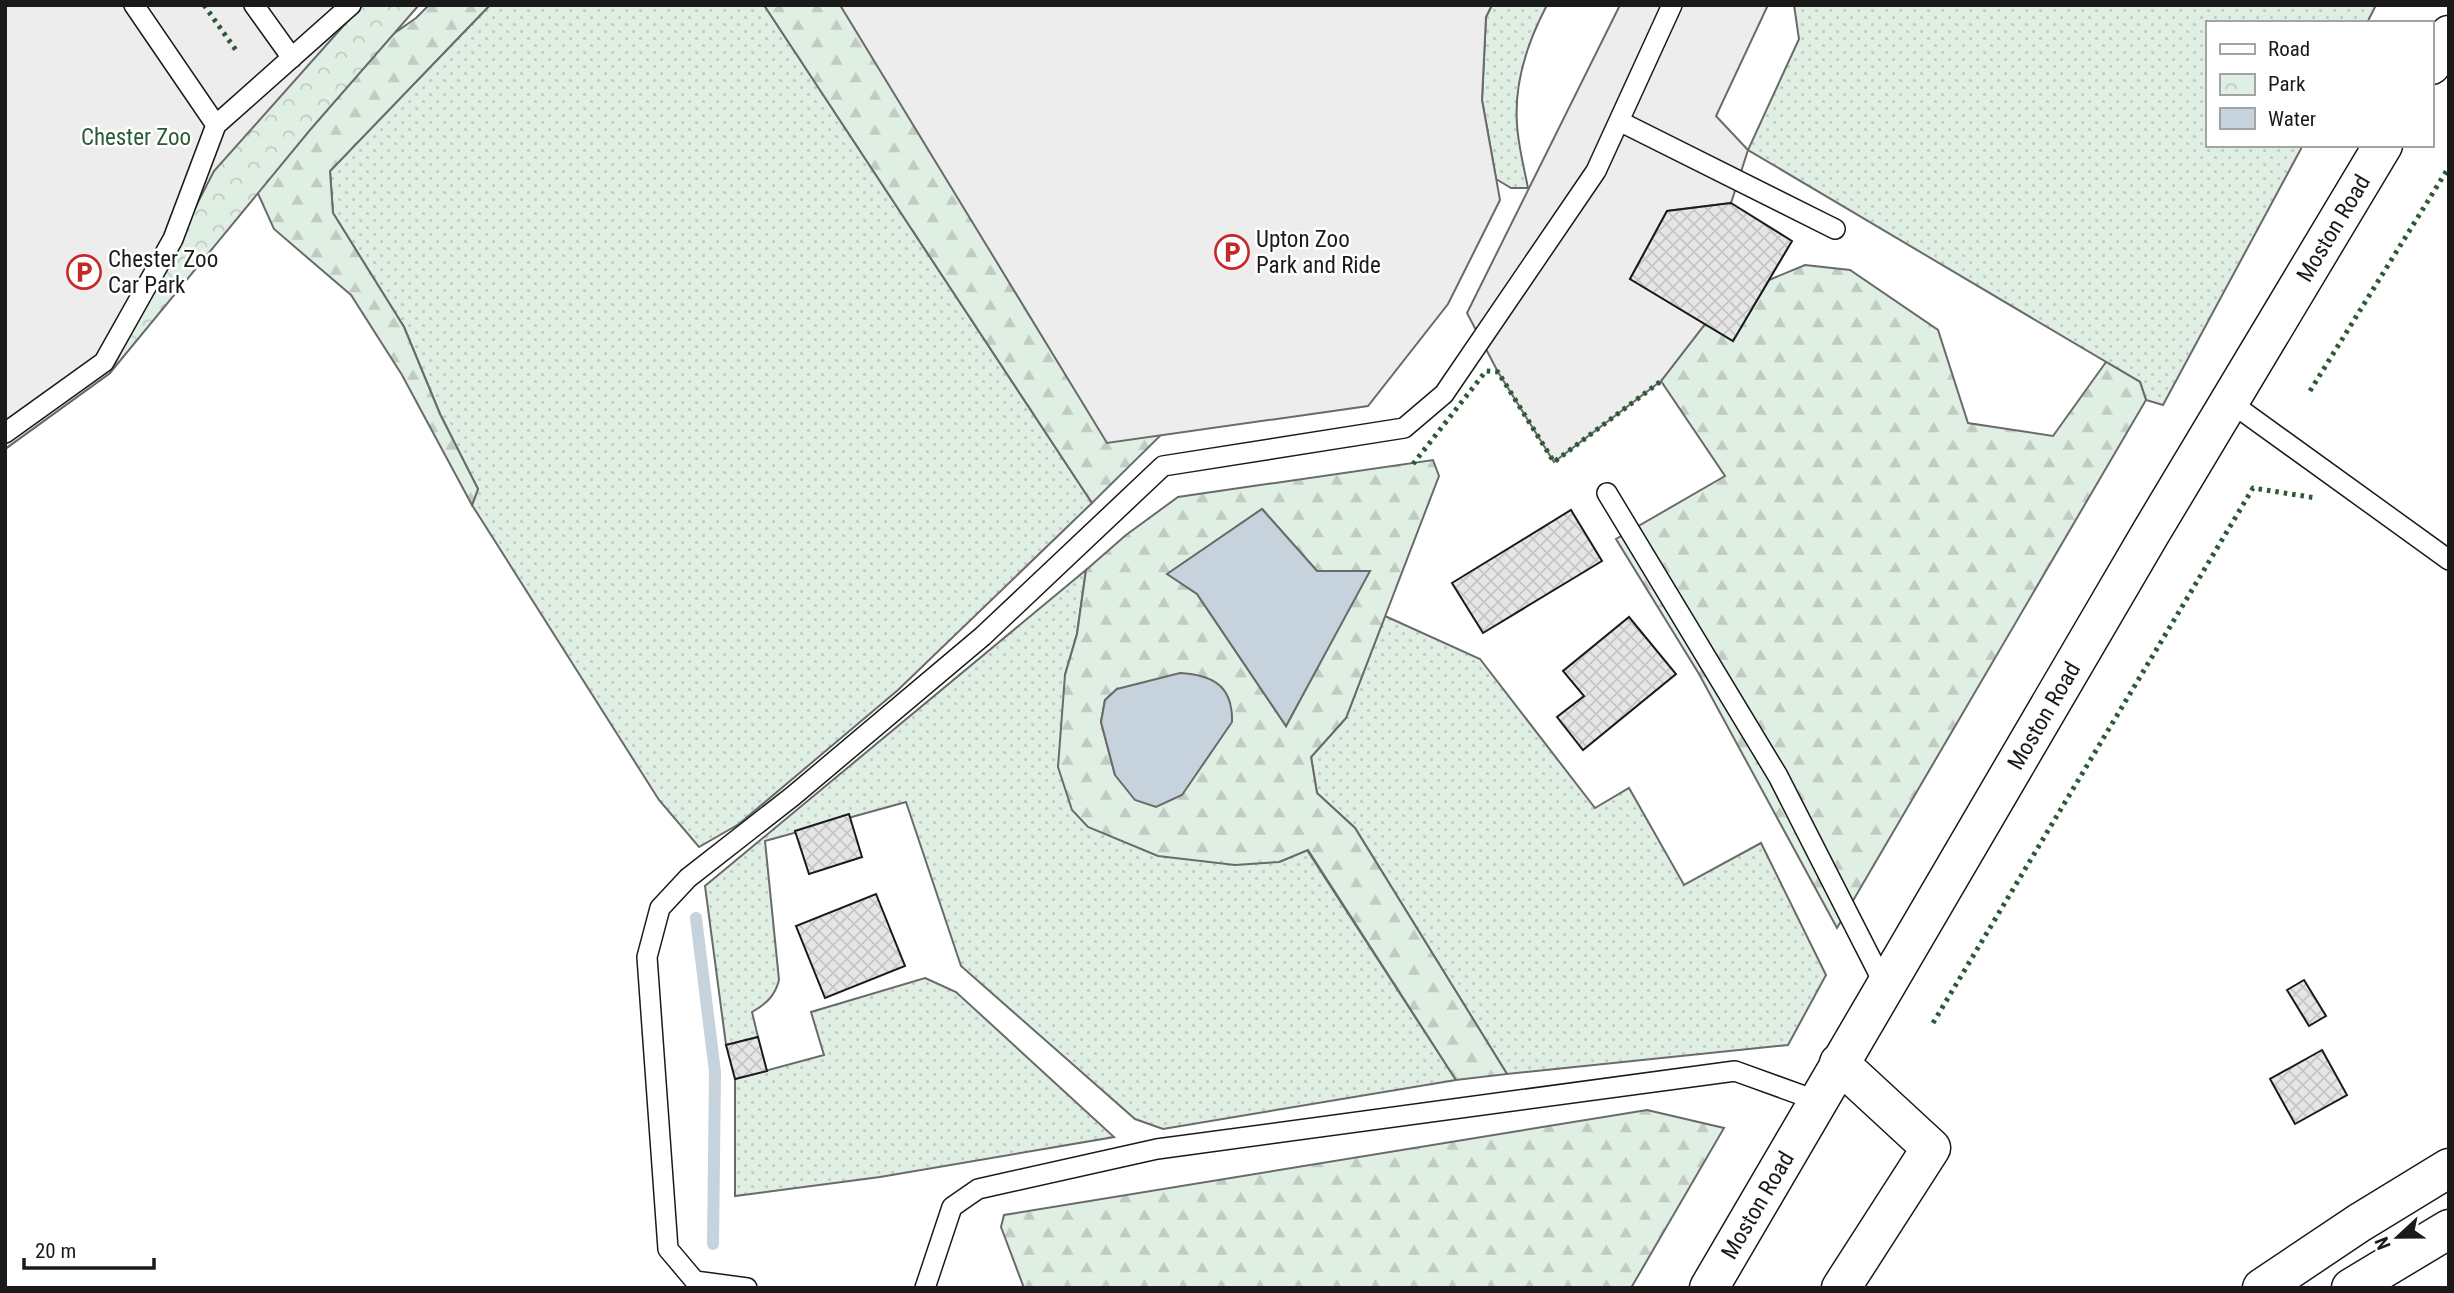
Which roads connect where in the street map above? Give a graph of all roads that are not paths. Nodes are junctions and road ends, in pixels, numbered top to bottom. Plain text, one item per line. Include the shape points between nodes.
1 (134, 5) edge
2 (254, 5) edge
3 (351, 5) edge
4 (1672, 5) edge
5 (2449, 35) edge
6 (292, 58) junction
7 (2433, 62) edge
8 (1619, 121) junction
9 (216, 125) junction
10 (2382, 147) edge
11 (1835, 229) dead end
12 (2230, 402) junction
13 (5, 433) edge
14 (1607, 493) dead end
15 (2449, 560) edge
16 (1885, 986) junction
17 (1839, 1063) junction
18 (1818, 1101) junction
19 (2449, 1168) edge
20 (2449, 1229) edge
21 (1714, 1286) edge
22 (747, 1288) edge
23 (925, 1288) edge
24 (1841, 1288) edge
25 (2262, 1288) edge
26 (2351, 1288) edge

1 - 9 lane
2 - 6 lane
3 - 6 lane
4 - 8 lane
5 - 7 main road
6 - 9 lane
8 - 11 lane
8 - 22 lane via 1596,171 1444,394 1404,428 1163,466 984,636 688,878 660,908 647,957 668,1249 695,1282
9 - 13 lane via 173,239 104,362
10 - 12 main road, Moston Road
12 - 15 lane
12 - 16 main road, Moston Road
14 - 16 lane via 1778,776
16 - 17 main road, Moston Road
17 - 18 main road, Moston Road
17 - 24 main road via 1931,1148
18 - 21 main road, Moston Road
18 - 23 lane via 1734,1071 1157,1149 978,1189 952,1207
19 - 25 main road
20 - 26 main road

